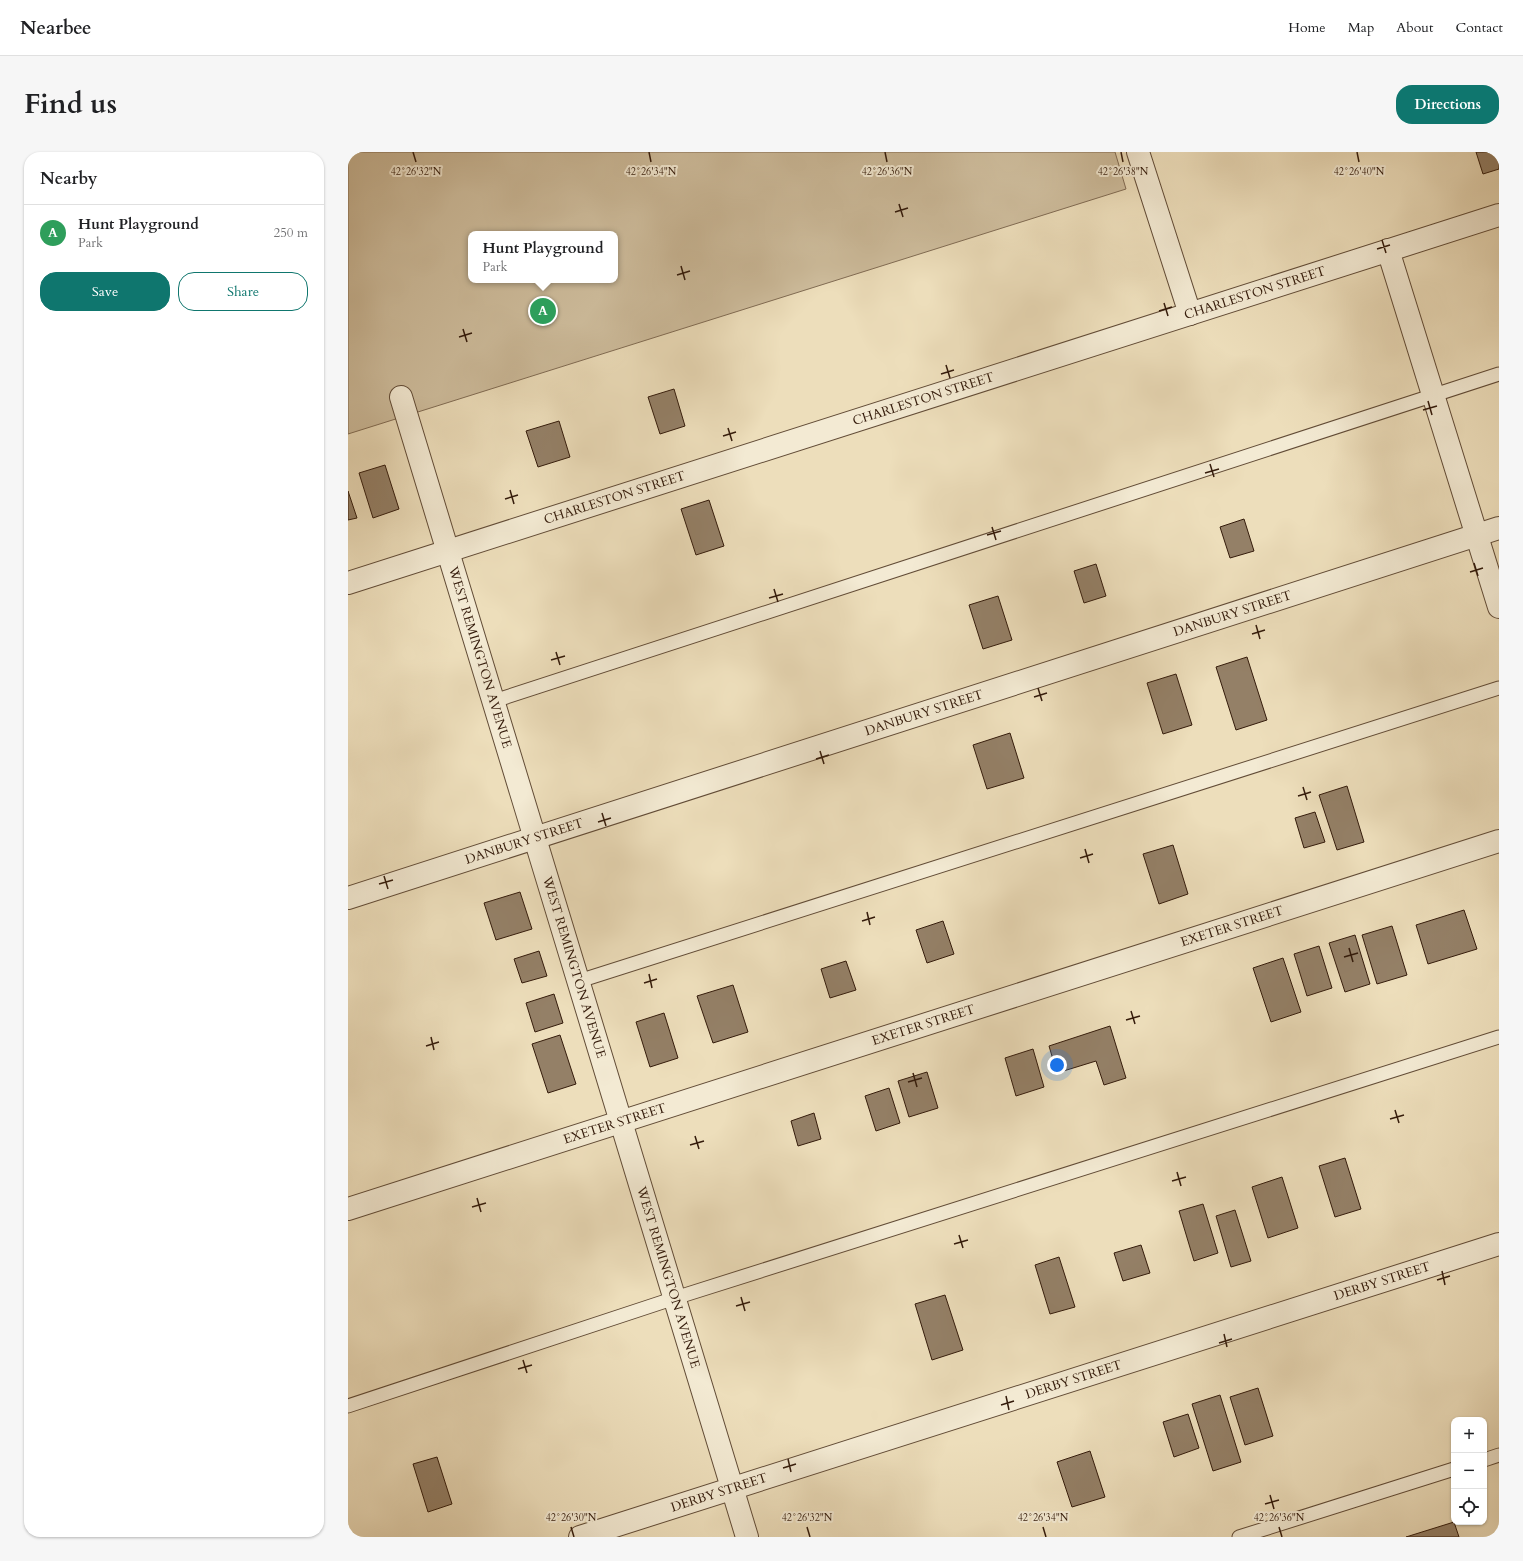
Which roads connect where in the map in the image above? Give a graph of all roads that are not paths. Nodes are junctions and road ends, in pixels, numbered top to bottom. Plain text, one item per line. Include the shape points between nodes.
1 (1138, 152) edge
2 (1499, 215) edge
3 (1388, 250) junction
4 (1190, 314) junction
5 (1499, 374) edge
6 (1433, 396) junction
7 (401, 397) dead end
8 (1499, 528) edge
9 (1476, 535) junction
10 (448, 551) junction
11 (348, 583) edge
12 (1499, 607) edge
13 (1499, 688) edge
14 (494, 701) junction
15 (535, 837) junction
16 (1499, 841) edge
17 (348, 898) edge
18 (579, 981) junction
19 (1499, 1037) edge
20 (621, 1122) junction
21 (348, 1209) edge
22 (1499, 1244) edge
23 (675, 1298) junction
24 (348, 1406) edge
25 (1499, 1455) edge
26 (1487, 1459) edge
27 (1451, 1470) edge
28 (732, 1489) junction
29 (580, 1537) edge
30 (747, 1537) edge
31 (1239, 1537) edge

1 - 4 street
2 - 3 street, CHARLESTON STREET
3 - 4 street, CHARLESTON STREET
3 - 6 street
4 - 10 street, CHARLESTON STREET
5 - 6 lane
6 - 9 street
6 - 14 lane
7 - 10 street, WEST REMINGTON AVENUE
8 - 9 street, DANBURY STREET
9 - 12 street
9 - 15 street, DANBURY STREET
10 - 11 street, CHARLESTON STREET
10 - 14 street, WEST REMINGTON AVENUE
13 - 18 lane
14 - 15 street, WEST REMINGTON AVENUE
15 - 17 street, DANBURY STREET
15 - 18 street, WEST REMINGTON AVENUE
16 - 20 street, EXETER STREET
18 - 20 street, WEST REMINGTON AVENUE
19 - 23 lane
20 - 21 street, EXETER STREET
20 - 23 street, WEST REMINGTON AVENUE
22 - 28 street, DERBY STREET
23 - 24 lane
23 - 28 street, WEST REMINGTON AVENUE
25 - 26 lane
27 - 31 lane
28 - 29 street, DERBY STREET
28 - 30 street, WEST REMINGTON AVENUE

